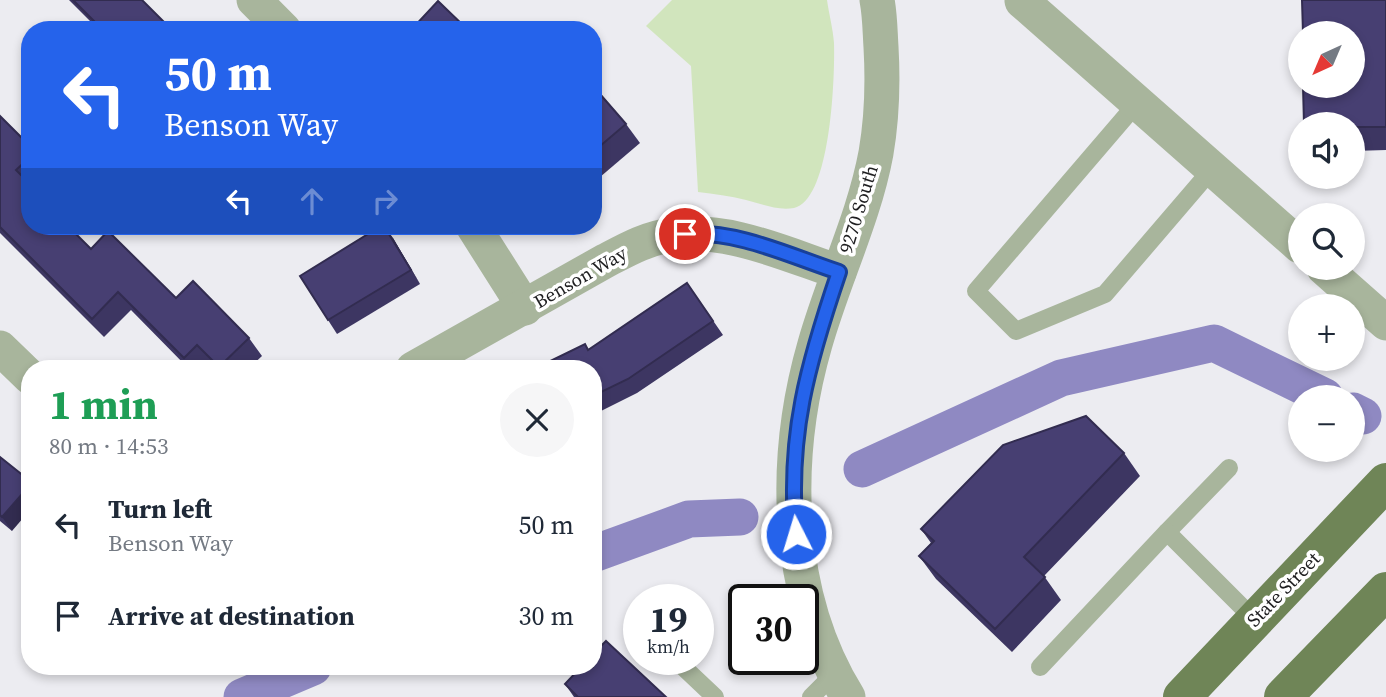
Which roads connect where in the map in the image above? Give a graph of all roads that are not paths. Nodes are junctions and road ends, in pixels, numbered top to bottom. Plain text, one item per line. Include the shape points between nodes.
1 (254, 0) edge
2 (877, 0) edge
3 (1022, 1) edge
4 (275, 21) edge
5 (1138, 102) junction
6 (1213, 168) junction
7 (478, 235) edge
8 (1288, 235) edge
9 (839, 272) junction
10 (1338, 280) edge
11 (524, 308) junction
12 (1386, 323) edge
13 (0, 348) edge
14 (429, 360) edge
15 (21, 368) edge
16 (1229, 468) dead end
17 (1386, 482) edge
18 (1167, 532) junction
19 (1386, 591) edge
20 (1254, 619) junction
21 (1040, 667) dead end
22 (692, 675) edge
23 (831, 689) edge
24 (715, 697) edge
25 (1182, 697) edge
26 (1283, 697) edge

1 - 4 street
2 - 9 street, 9270 South via 883,82 876,153
3 - 5 street
5 - 6 street
5 - 6 lane via 976,291 1016,331 1105,294
6 - 8 street
7 - 11 street
9 - 11 street, Benson Way via 740,239 703,233 668,235 625,250
9 - 23 street, 9270 South via 814,345 797,420 792,495 798,553
10 - 12 street
11 - 14 street, Benson Way
13 - 15 street
16 - 18 lane
17 - 20 main road, State Street
18 - 20 lane
18 - 21 lane
19 - 26 main road
20 - 25 main road, State Street
22 - 24 lane

